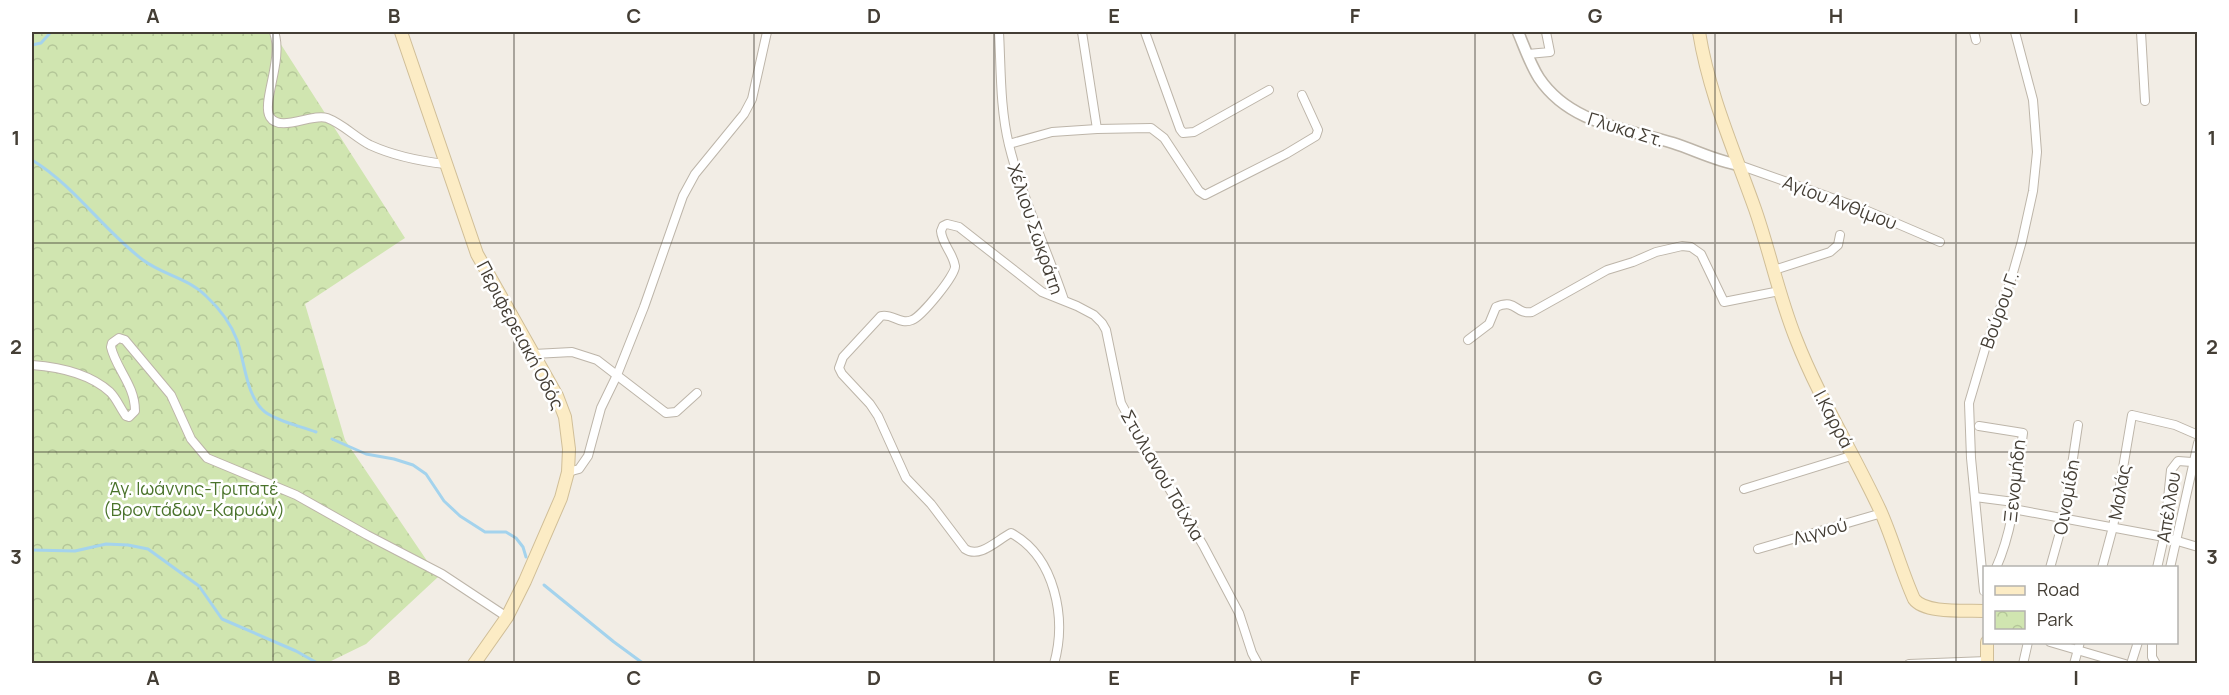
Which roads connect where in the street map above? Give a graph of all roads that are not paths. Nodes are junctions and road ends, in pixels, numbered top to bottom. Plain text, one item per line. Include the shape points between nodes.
1 (274, 32) edge
2 (401, 32) edge
3 (767, 32) edge
4 (999, 32) edge
5 (1082, 32) edge
6 (1145, 32) edge
7 (1518, 32) edge
8 (1546, 32) edge
9 (1699, 32) edge
10 (2015, 32) edge
11 (2141, 32) edge
12 (1528, 54) junction
13 (1269, 90) dead end
14 (1302, 95) dead end
15 (2145, 101) dead end
16 (1097, 129) junction
17 (1009, 144) junction
18 (445, 164) junction
19 (1739, 165) junction
20 (1840, 235) dead end
21 (1940, 242) dead end
22 (1774, 270) junction
23 (1780, 291) junction
24 (1064, 300) junction
25 (1468, 340) dead end
26 (534, 354) junction
27 (32, 365) edge
28 (617, 375) junction
29 (697, 393) dead end
30 (2078, 425) dead end
31 (1979, 426) dead end
32 (2198, 435) edge
33 (2198, 443) edge
34 (1854, 455) junction
35 (2192, 462) junction
36 (568, 472) junction
37 (1744, 489) dead end
38 (1975, 497) junction
39 (2014, 505) junction
40 (1882, 513) junction
41 (2064, 518) junction
42 (2113, 527) junction
43 (2164, 537) junction
44 (2176, 541) junction
45 (2198, 548) edge
46 (1758, 549) dead end
47 (1996, 566) edge
48 (2050, 566) edge
49 (2102, 566) edge
50 (2157, 566) edge
51 (2170, 566) edge
52 (1983, 581) edge
53 (1983, 611) edge
54 (507, 617) junction
55 (1986, 644) edge
56 (2027, 644) edge
57 (2137, 644) edge
58 (2152, 644) edge
59 (2078, 646) edge
60 (1987, 662) edge
61 (474, 663) edge
62 (1054, 663) edge
63 (1258, 663) edge
64 (1909, 663) edge
65 (2022, 663) edge
66 (2074, 663) edge
67 (2125, 663) edge
68 (2131, 663) edge
69 (2156, 663) edge

1 - 18 street via 278,57 267,105 274,121 323,117 370,144 411,159
2 - 18 main road, Περιφερειακή Οδός
3 - 28 street via 752,99 683,196
4 - 17 street, Χέλιου Σωκράτη via 1003,114
5 - 16 street
6 - 13 street via 1183,133 1194,132
7 - 12 street, Γλυκα Στ.
8 - 12 street via 1550,52
9 - 19 main road, Ι.Καρρά via 1715,102
10 - 38 street, Βούρου Γ. via 2034,106 2036,169 2010,283 1969,403
11 - 15 street
12 - 19 street, Γλυκα Στ. via 1548,88 1584,117
14 - 16 street via 1318,130 1316,136 1205,195 1156,130
16 - 17 street via 1047,133
17 - 24 street, Χέλιου Σωκράτη
18 - 26 main road, Περιφερειακή Οδός via 477,254
19 - 21 street, Αγίου Ανθίμου via 1863,209
19 - 22 main road, Ι.Καρρά
20 - 22 street via 1838,245 1830,252
22 - 23 main road, Ι.Καρρά
23 - 25 street via 1724,302 1701,254 1691,247 1678,246 1607,270 1532,312 1522,312 1512,304 1496,307 1489,324
23 - 34 main road, Ι.Καρρά via 1810,373
24 - 62 street, Χέλιου Σωκράτη via 1042,292 959,227 947,224 941,231 955,266 951,279 916,318 902,322 881,316 843,357 839,368 878,416 906,478 965,549 980,551 1013,533 1042,561 1057,607 1059,642
24 - 63 street, Στυλιανού Τσίχλα via 1094,315 1104,327 1121,403 1239,613
26 - 28 street via 585,356
26 - 36 main road, Περιφερειακή Οδός via 565,417
27 - 54 street via 68,370 99,383 129,417 135,411 135,403 111,347 115,340 125,340 171,395 191,439 207,458 296,495 442,574
28 - 29 street via 666,413 676,412
28 - 36 street via 601,408 588,456 579,469
30 - 41 street, Οινομίδη
31 - 39 street, Ξενομήδη via 2023,433
32 - 42 street, Μαλάς via 2132,415
33 - 35 street
34 - 37 street
34 - 40 main road, Ι.Καρρά
35 - 43 street, Απέλλου via 2178,461 2171,470
35 - 44 street
36 - 54 main road, Περιφερειακή Οδός via 554,517
38 - 39 street
38 - 52 street, Βούρου Γ.
39 - 41 street
39 - 47 street, Ξενομήδη
40 - 46 street, Λιγνού
40 - 53 main road, Ι.Καρρά via 1917,604 1933,609
41 - 42 street
41 - 48 street, Οινομίδη
42 - 43 street
42 - 49 street, Μαλάς
43 - 44 street
43 - 50 street, Απέλλου
44 - 45 street
44 - 51 street
54 - 61 main road, Περιφερειακή Οδός
55 - 60 main road
56 - 65 street
57 - 68 street
58 - 69 street
59 - 66 street
59 - 67 street
60 - 64 street

